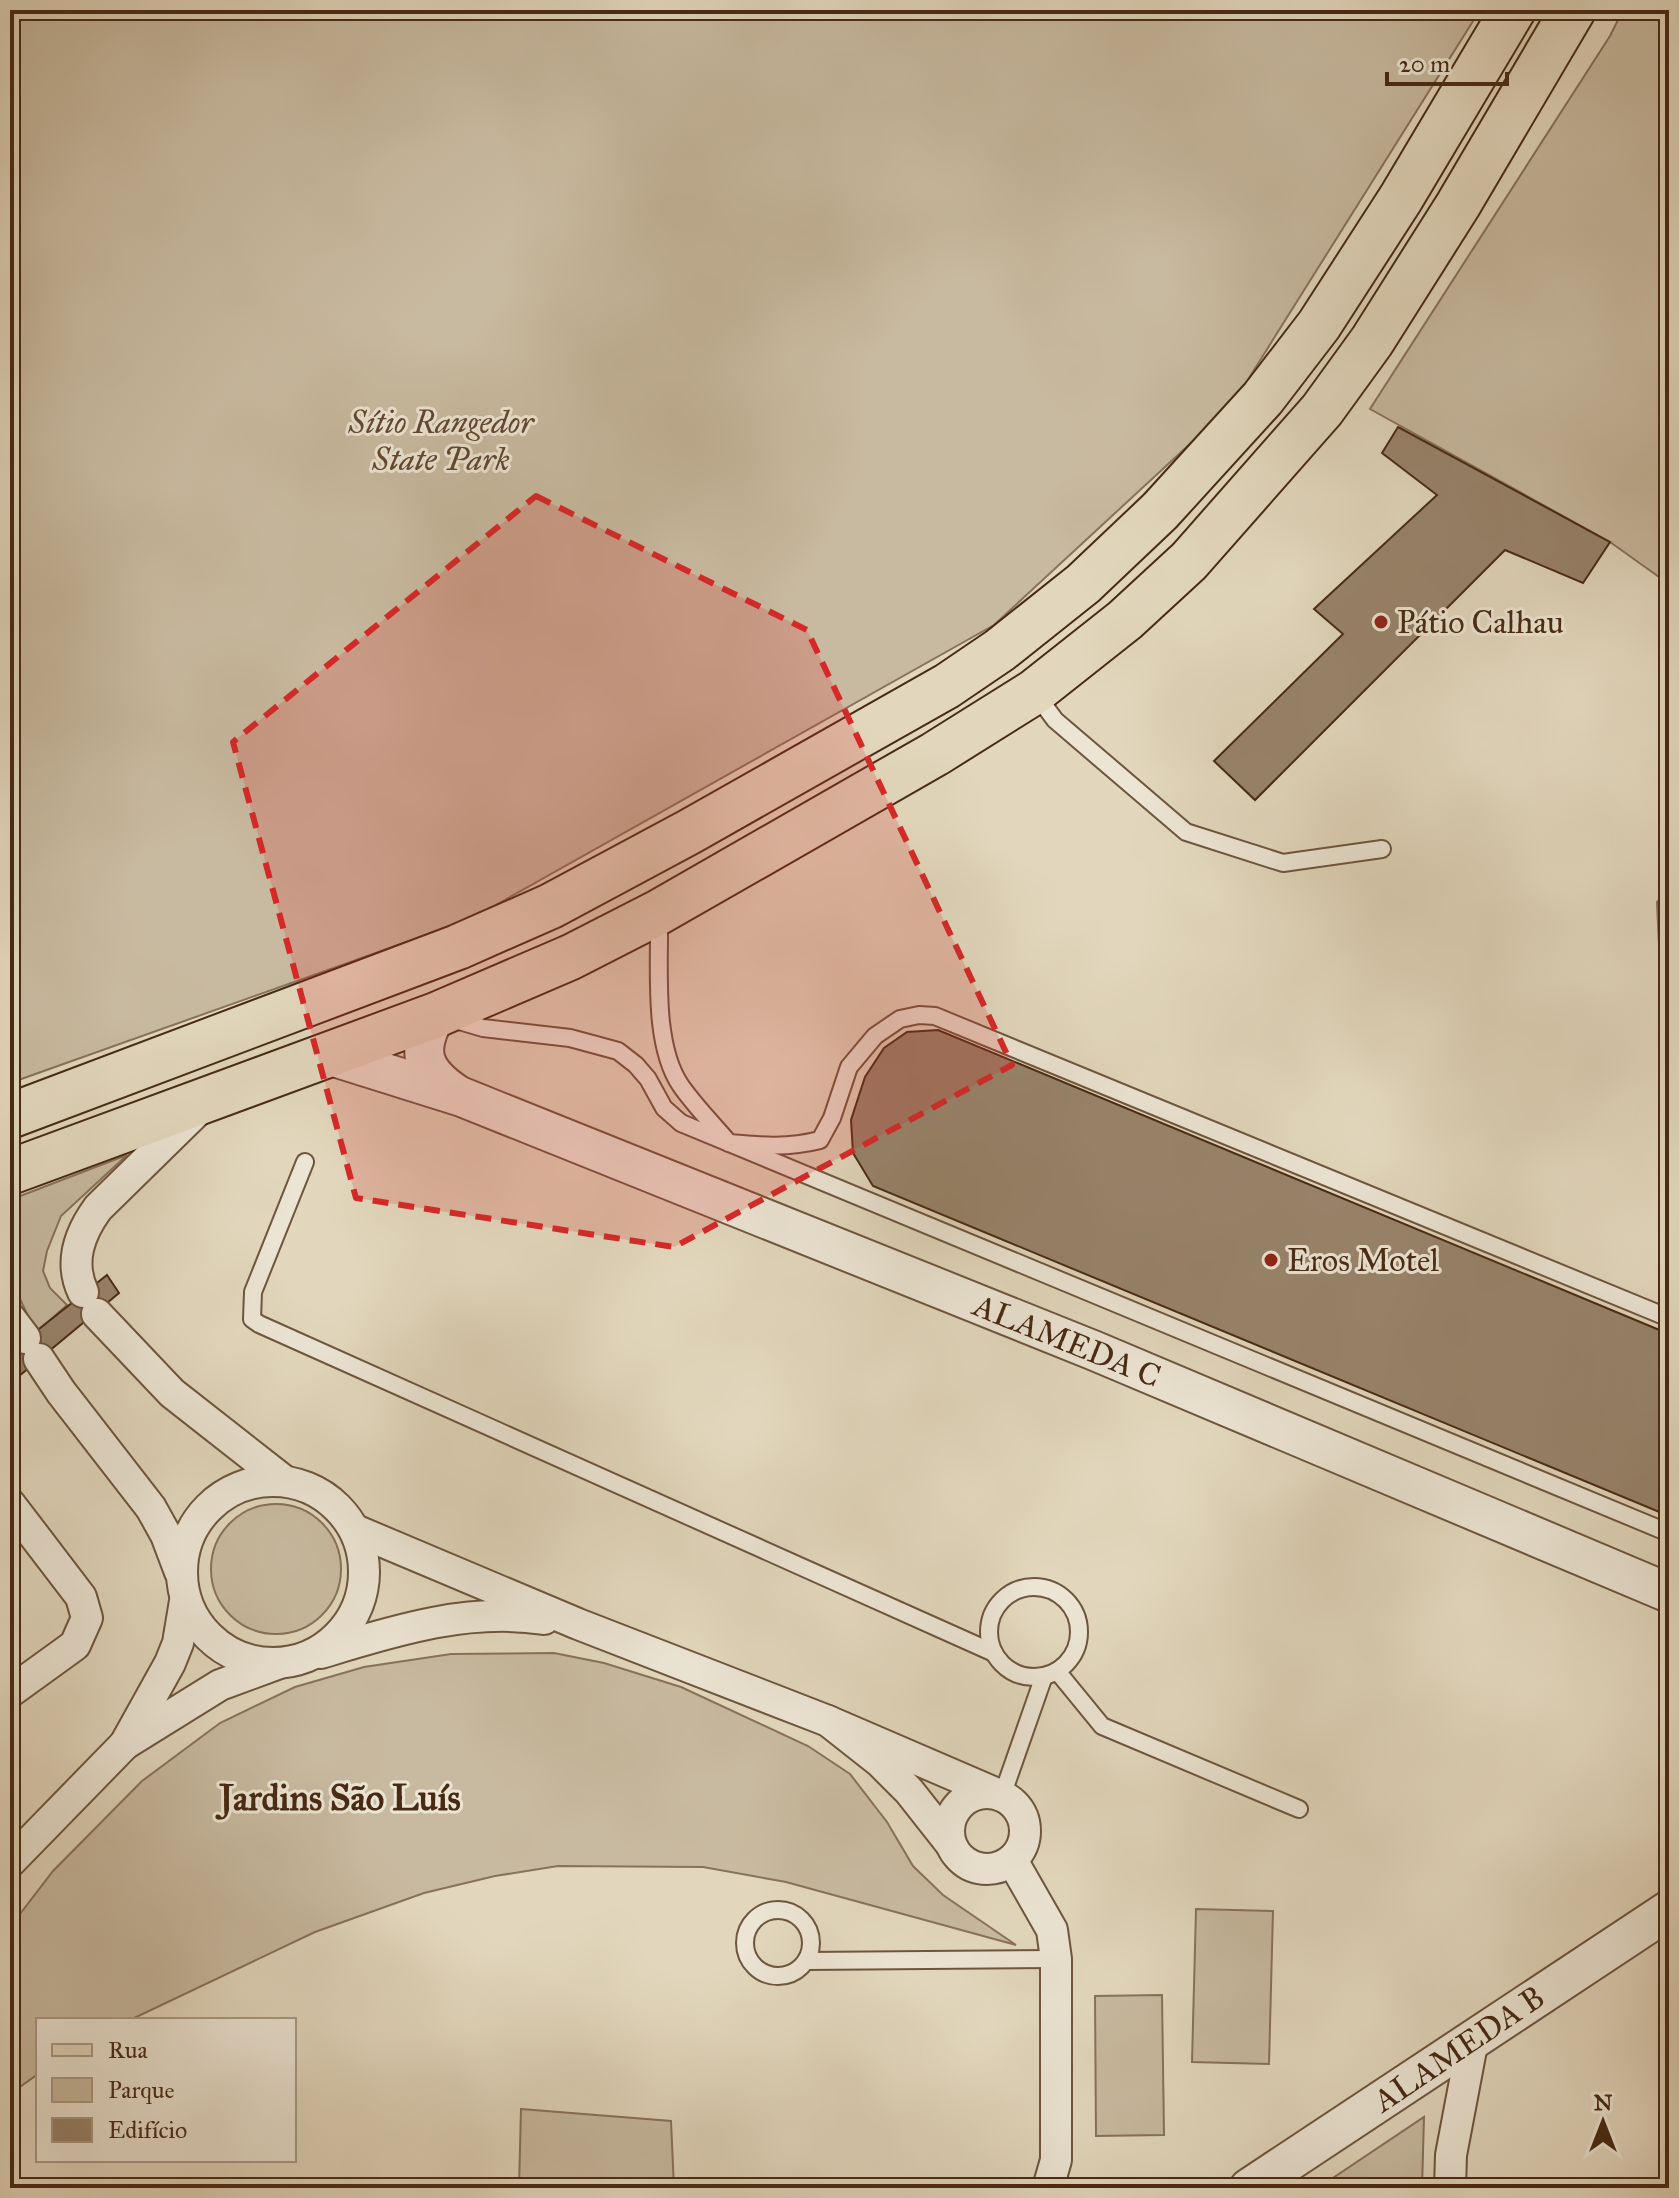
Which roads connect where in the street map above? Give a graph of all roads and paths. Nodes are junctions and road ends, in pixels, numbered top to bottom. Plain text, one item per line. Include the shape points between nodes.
1 (1513, 10) edge
2 (1573, 10) edge
3 (1034, 692) junction
4 (1382, 849) dead end
5 (659, 912) junction
6 (436, 1015) junction
7 (328, 1055) junction
8 (462, 1097) junction
9 (211, 1098) junction
10 (10, 1116) edge
11 (729, 1143) junction
12 (305, 1162) dead end
13 (10, 1172) edge
14 (1669, 1318) edge
15 (25, 1338) edge
16 (283, 1480) junction
17 (10, 1504) edge
18 (355, 1530) junction
19 (1669, 1533) edge
20 (180, 1572) junction
21 (1669, 1593) edge
22 (185, 1601) junction
23 (578, 1624) junction
24 (994, 1653) junction
25 (309, 1656) junction
26 (279, 1663) junction
27 (1051, 1673) junction
28 (10, 1692) edge
29 (828, 1721) junction
30 (125, 1744) junction
31 (1002, 1796) junction
32 (1299, 1809) dead end
33 (950, 1843) junction
34 (1012, 1860) junction
35 (10, 1862) edge
36 (1669, 1910) edge
37 (1056, 1959) junction
38 (806, 1961) junction
39 (1473, 2039) junction
40 (1048, 2188) edge
41 (1249, 2188) edge
42 (1450, 2188) edge

1 - 10 main road via 1393,211 1319,325 1263,398 1160,511 1083,584 1000,650 934,693 551,906 458,947
2 - 3 main road via 1458,205 1322,410 1189,561
3 - 4 lane via 1055,720 1186,832 1283,863
3 - 5 main road
5 - 6 main road
5 - 11 lane via 661,1022 668,1057 679,1085
6 - 7 main road
6 - 8 street, ALAMEDA C via 426,1036 426,1065
6 - 11 lane via 618,1051 636,1065 664,1108 681,1123
7 - 8 street, ALAMEDA C
7 - 9 main road
8 - 21 street, ALAMEDA C via 1080,1345
9 - 13 main road
9 - 16 street via 98,1208 76,1256 77,1280 90,1303 172,1393
11 - 14 lane via 772,1147 820,1140 849,1067 875,1036 900,1019 935,1016
11 - 19 lane
12 - 24 lane via 253,1292 252,1319 259,1324
15 - 20 street via 151,1508
16 - 18 street via 312,1488 337,1506
16 - 20 street via 252,1482 224,1494 200,1514 186,1541
17 - 28 street via 81,1597 87,1618 75,1645
18 - 23 street
18 - 25 street via 364,1558 364,1589 353,1617 334,1640
20 - 22 street
22 - 26 street via 200,1628 222,1648 249,1660
22 - 30 street via 170,1663
23 - 25 street via 491,1615 403,1628
23 - 29 street
24 - 27 lane via 1016,1674
24 - 27 lane via 989,1638 995,1609 1019,1589 1049,1589 1072,1607 1079,1635 1069,1661
25 - 26 street
26 - 30 street via 220,1685
27 - 31 lane
27 - 32 lane via 1102,1726
29 - 31 street
29 - 33 street via 900,1781
30 - 35 street
31 - 33 street via 990,1793 956,1807
31 - 34 street via 1021,1813 1025,1825
33 - 34 street via 977,1868
34 - 37 street via 1052,1930
36 - 39 street, ALAMEDA B
37 - 38 lane
37 - 40 street via 1056,2160
38 - 38 lane via 778,1976 757,1969 744,1940 754,1920 762,1913 784,1910 803,1920 812,1940
39 - 41 street, ALAMEDA B
39 - 42 street via 1451,2155

